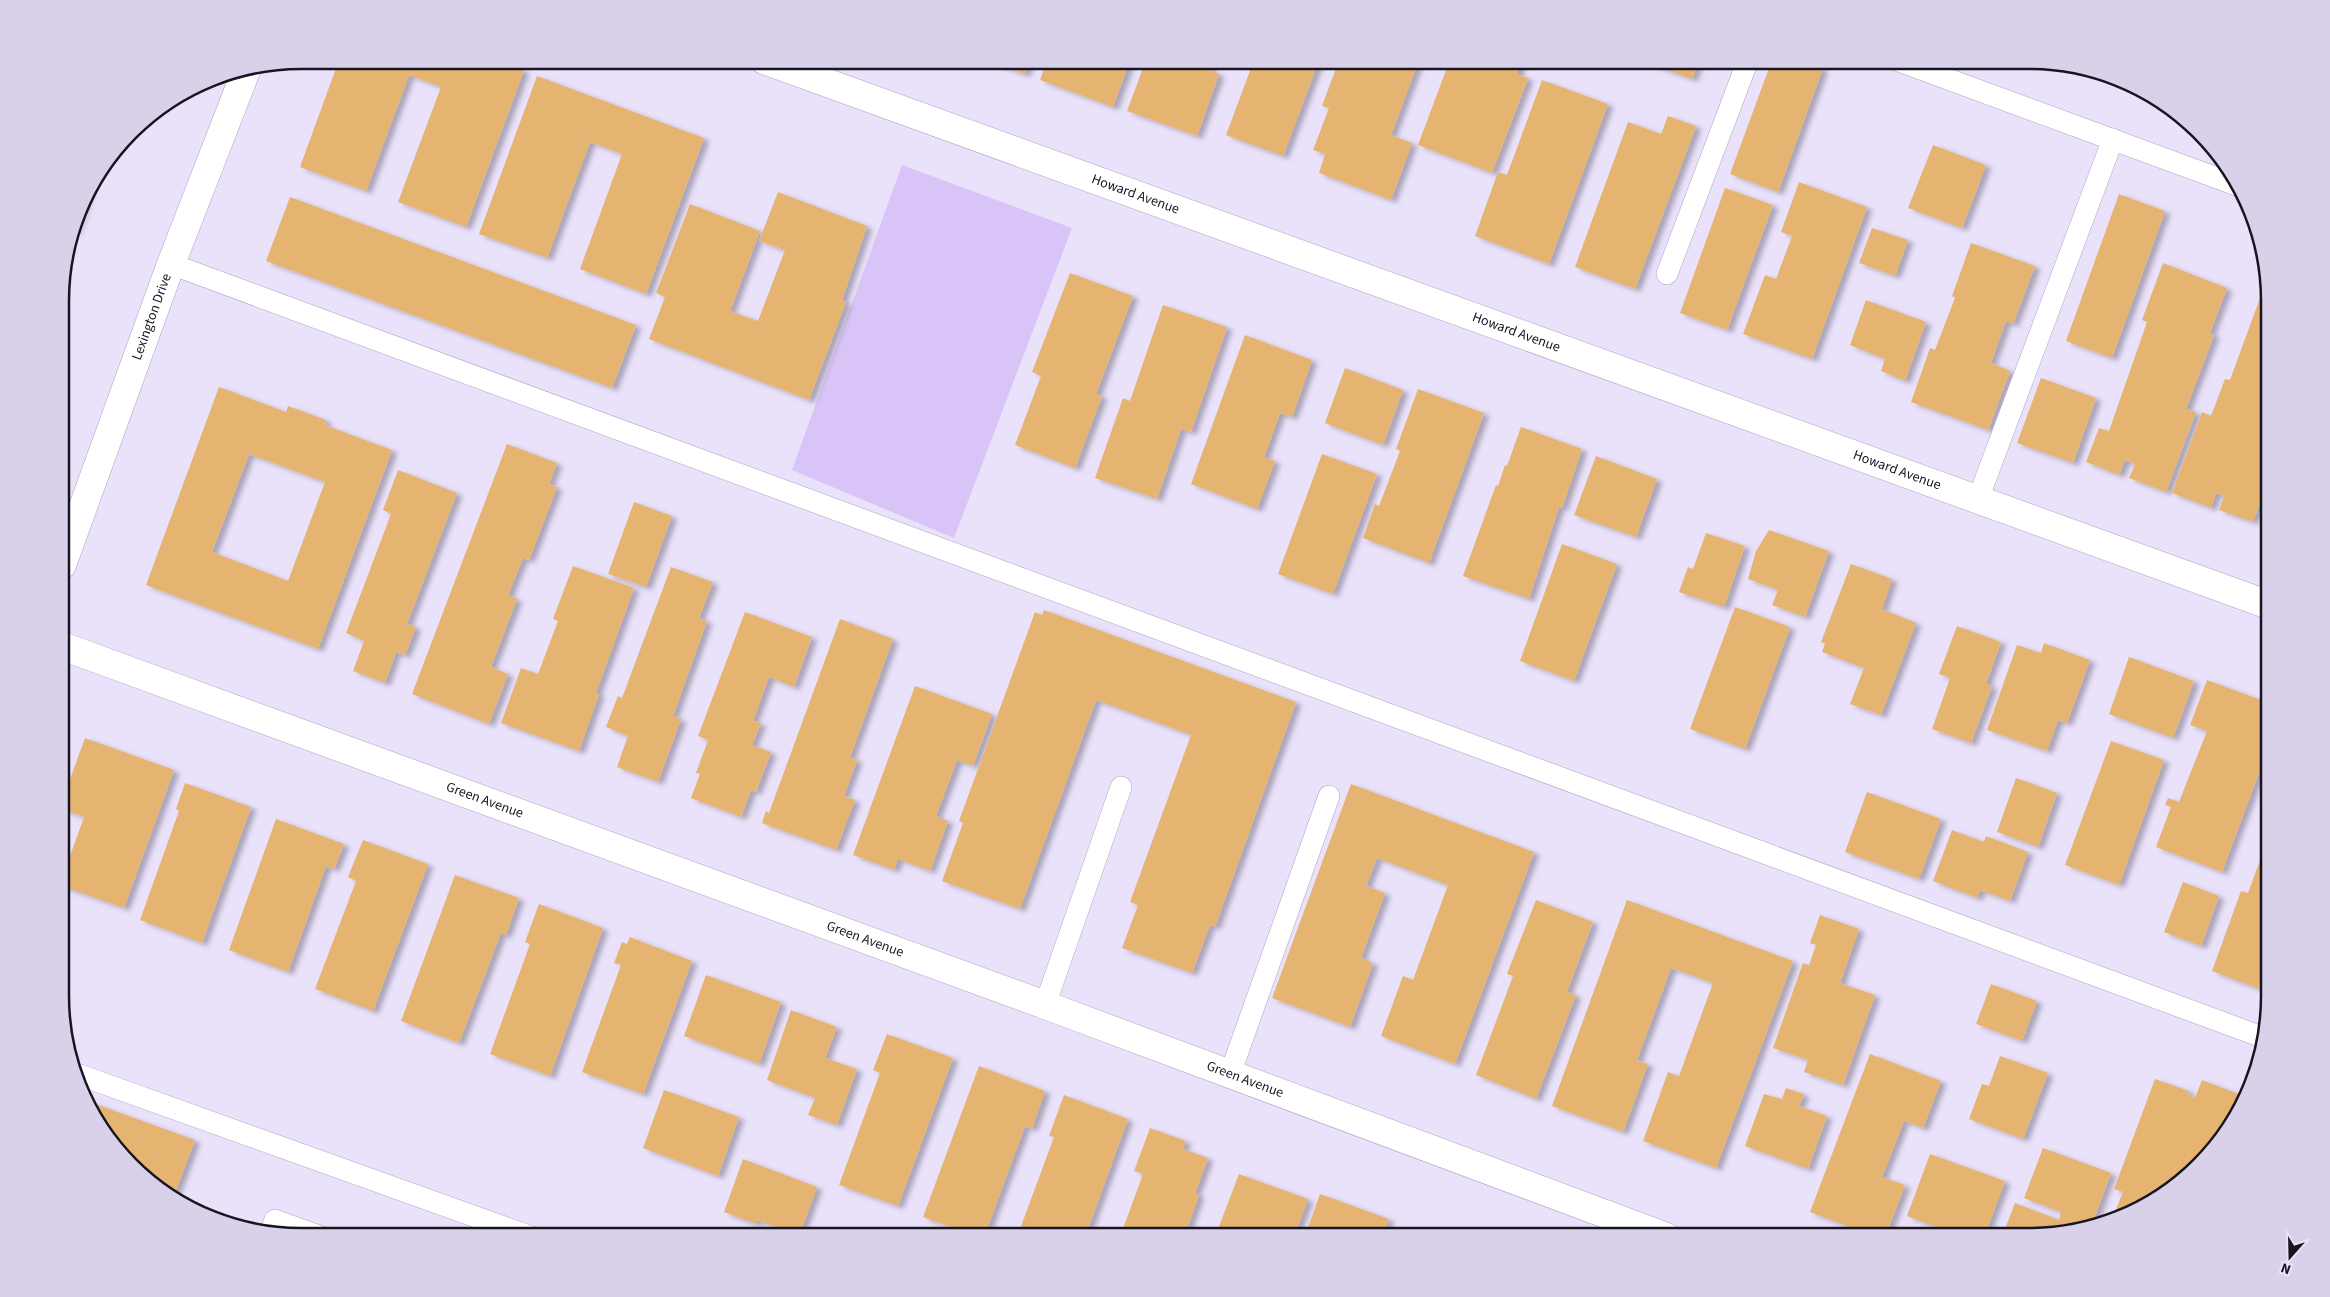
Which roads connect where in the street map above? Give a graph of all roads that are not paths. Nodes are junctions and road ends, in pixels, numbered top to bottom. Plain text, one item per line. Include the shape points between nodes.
1 (789, 69) edge
2 (1745, 69) edge
3 (1921, 69) edge
4 (244, 76) edge
5 (2113, 139) junction
6 (2228, 182) edge
7 (171, 264) junction
8 (1667, 274) dead end
9 (1978, 499) junction
10 (69, 546) edge
11 (2261, 602) edge
12 (69, 649) edge
13 (1121, 787) dead end
14 (1329, 796) dead end
15 (1045, 1005) junction
16 (2258, 1035) edge
17 (1230, 1074) junction
18 (83, 1076) edge
19 (273, 1226) edge
20 (297, 1228) edge
21 (507, 1228) edge
22 (1643, 1228) edge

1 - 9 street, Howard Avenue
2 - 8 lane
3 - 5 lane
4 - 7 street, Lexington Drive
5 - 6 lane
5 - 9 lane
7 - 10 street, Lexington Drive
7 - 16 lane
9 - 11 street, Howard Avenue
12 - 15 street, Green Avenue
13 - 15 lane
14 - 17 lane
15 - 17 street, Green Avenue
17 - 22 street, Green Avenue
18 - 21 lane
19 - 20 lane via 275,1220

